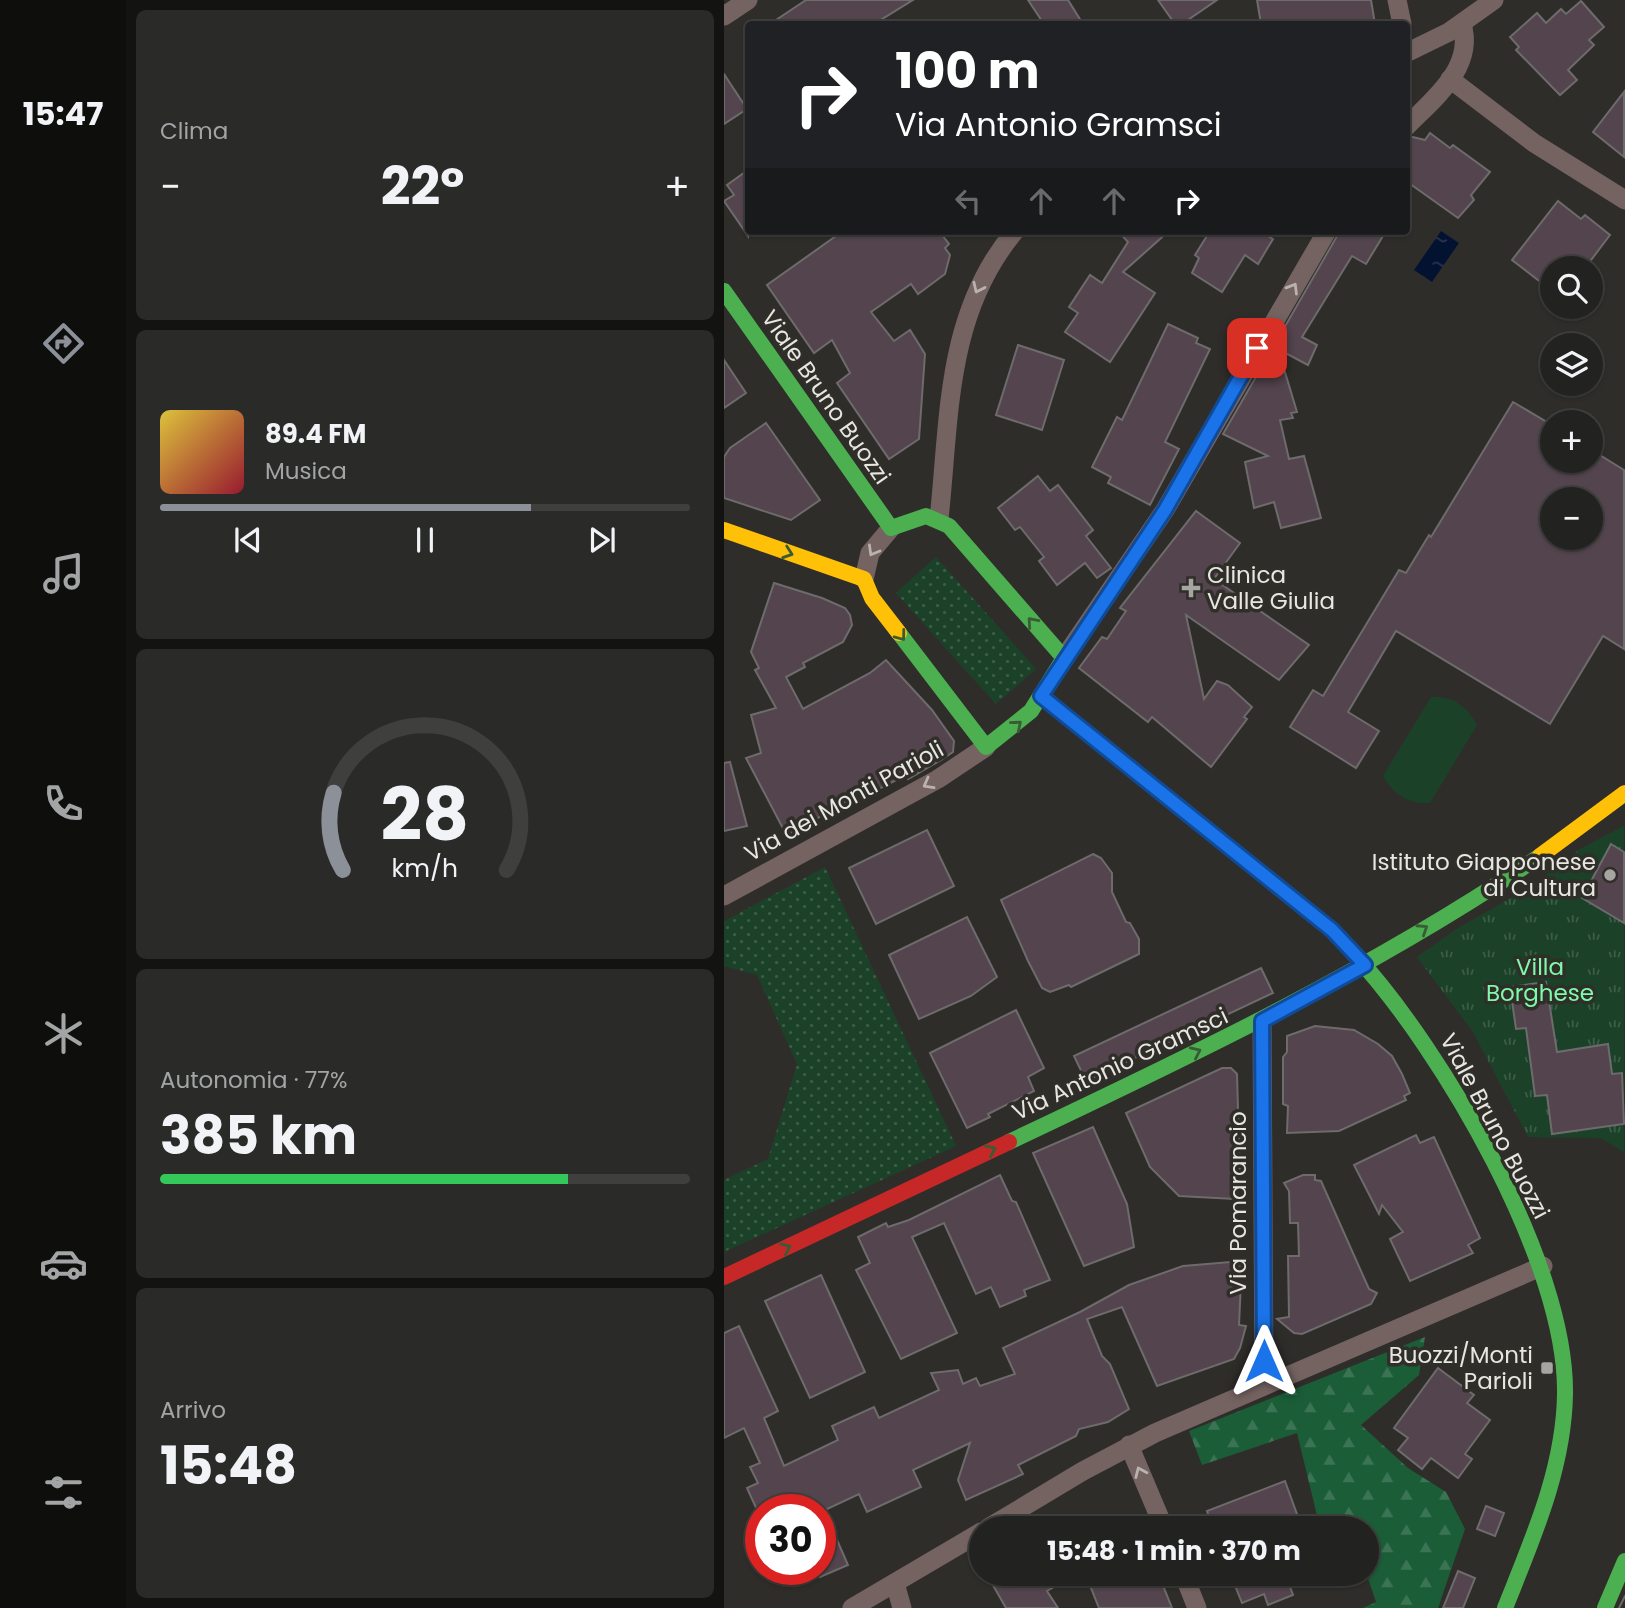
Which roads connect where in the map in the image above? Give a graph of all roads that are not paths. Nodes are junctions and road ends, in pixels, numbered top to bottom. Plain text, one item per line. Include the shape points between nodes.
1 (748, 0) edge
2 (1397, 0) edge
3 (1494, 0) edge
4 (724, 16) edge
5 (1401, 21) edge
6 (1462, 24) junction
7 (1410, 50) edge
8 (1450, 79) junction
9 (1410, 123) edge
10 (1625, 200) edge
11 (1011, 235) edge
12 (1325, 235) edge
13 (724, 291) edge
14 (939, 519) junction
15 (891, 528) junction
16 (724, 530) edge
17 (864, 579) junction
18 (1064, 658) junction
19 (1041, 696) junction
20 (986, 747) junction
21 (1625, 793) edge
22 (724, 896) edge
23 (1365, 965) junction
24 (1262, 1021) junction
25 (1543, 1266) junction
26 (724, 1277) edge
27 (1264, 1385) junction
28 (1129, 1446) junction
29 (1008, 1516) edge
30 (1159, 1516) edge
31 (969, 1539) edge
32 (1625, 1561) edge
33 (896, 1583) junction
34 (1188, 1586) edge
35 (852, 1608) edge
36 (902, 1608) edge
37 (1197, 1608) edge
38 (1505, 1608) edge
39 (1605, 1608) edge

1 - 4 street
2 - 5 street
3 - 6 street
6 - 7 street
6 - 8 street via 1464,53
8 - 9 street
8 - 10 street via 1534,143
11 -> 14 street via 976,289 961,334 947,414
18 -> 12 street via 1165,510
13 - 15 street, Viale Bruno Buozzi
14 - 15 street via 919,517
18 -> 14 street via 954,530
15 -> 17 street via 870,553
16 -> 17 street
17 -> 20 street via 872,598
18 - 19 street
20 -> 19 street via 1024,719
19 - 23 street, Viale Bruno Buozzi via 1323,923
20 -> 22 street, Via dei Monti Parioli via 938,779
23 -> 21 street, Via Antonio Gramsci via 1552,848
23 - 24 street, Via Antonio Gramsci
23 - 25 street, Viale Bruno Buozzi via 1419,1033 1461,1100
26 -> 24 street, Via Antonio Gramsci
24 - 27 street, Via Pomarancio
25 - 27 street
25 - 38 street, Viale Bruno Buozzi via 1560,1334 1564,1414 1547,1493
27 - 28 street
28 - 29 street
30 -> 28 street
31 - 33 street
32 - 39 street
33 - 35 street
33 - 36 street
34 - 37 street

